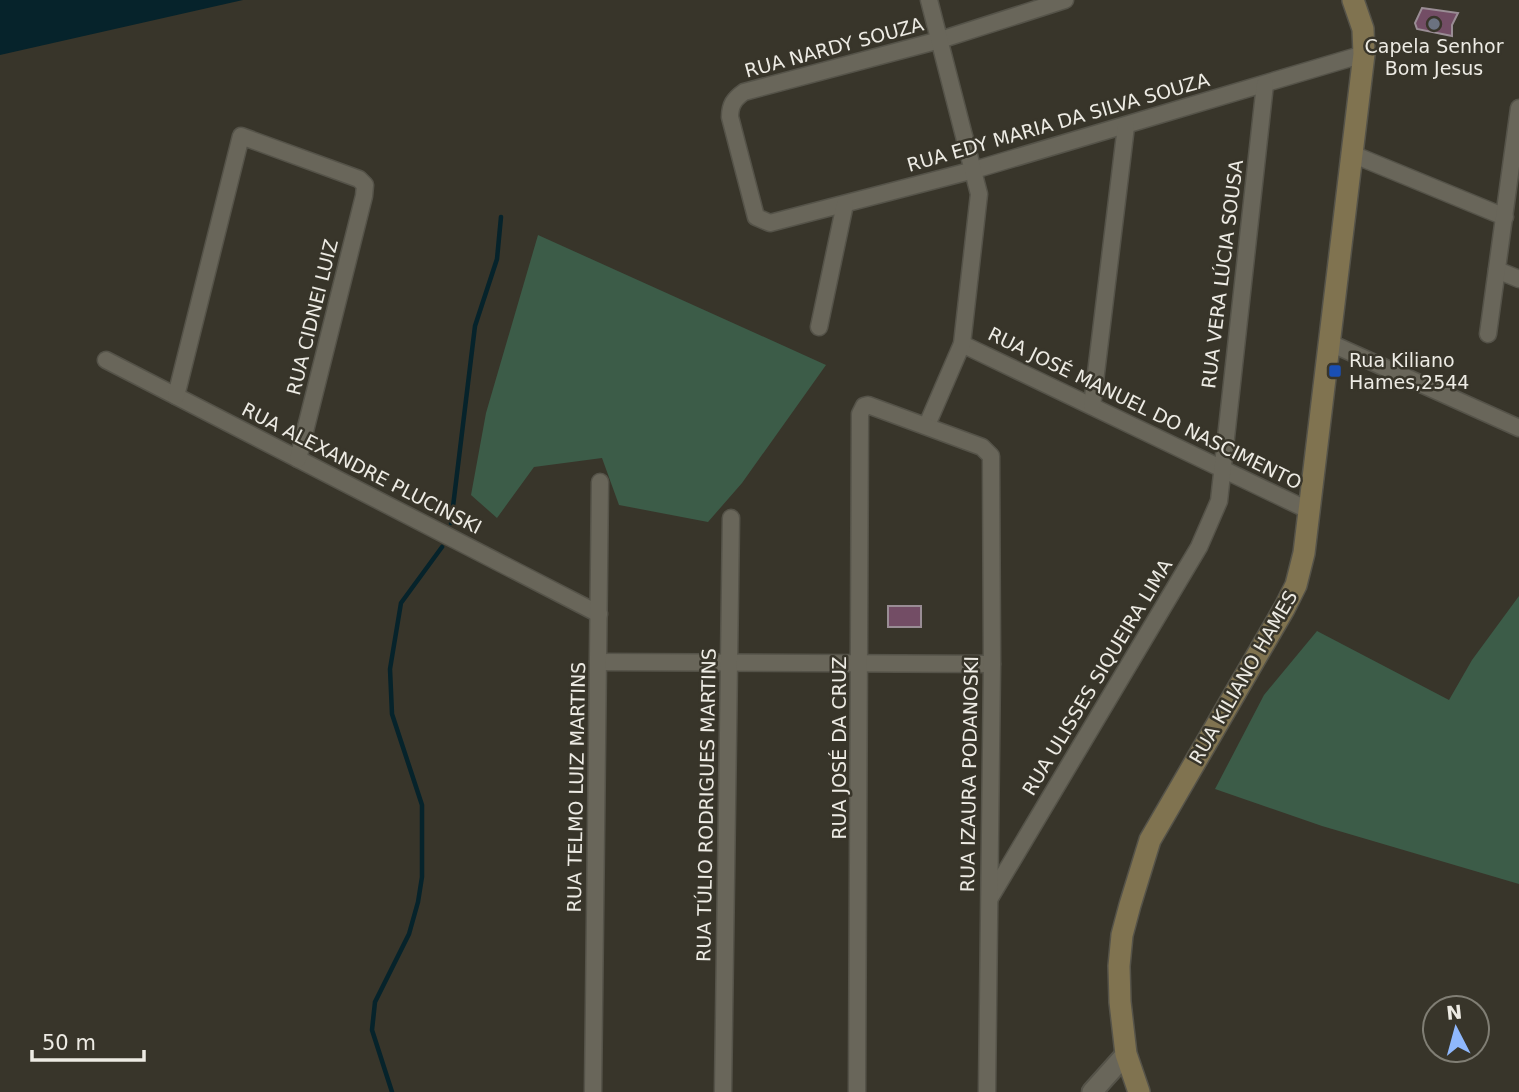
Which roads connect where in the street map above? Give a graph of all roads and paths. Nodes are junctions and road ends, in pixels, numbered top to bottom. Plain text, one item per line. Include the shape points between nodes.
1 (929, 0) edge
2 (1065, 0) edge
3 (1353, 0) edge
4 (940, 40) junction
5 (1364, 54) junction
6 (1265, 84) junction
7 (1519, 108) edge
8 (1126, 126) junction
9 (1517, 133) edge
10 (1352, 153) junction
11 (974, 170) junction
12 (845, 204) junction
13 (1504, 218) junction
14 (763, 221) joint
15 (1497, 270) junction
16 (1519, 279) edge
17 (819, 327) dead end
18 (1488, 334) dead end
19 (1330, 343) junction
20 (962, 344) junction
21 (106, 360) dead end
22 (176, 396) junction
23 (1092, 406) junction
24 (927, 425) junction
25 (1519, 428) edge
26 (298, 459) junction
27 (1221, 468) junction
28 (600, 482) dead end
29 (1310, 511) junction
30 (730, 518) dead end
31 (598, 614) junction
32 (598, 662) junction
33 (729, 662) junction
34 (860, 663) junction
35 (992, 664) junction
36 (989, 900) junction
37 (1126, 1054) junction
38 (593, 1092) edge
39 (723, 1092) edge
40 (857, 1092) edge
41 (987, 1092) edge
42 (1092, 1092) edge
43 (1139, 1092) edge

1 - 4 street
2 - 4 street, RUA NARDY SOUZA
3 - 5 main road, RUA KILIANO HAMES via 1363,29
4 - 11 street
4 - 14 street, RUA NARDY SOUZA via 744,92 734,99 730,117 752,207
5 - 6 street, RUA EDY MARIA DA SILVA SOUZA
5 - 10 main road, RUA KILIANO HAMES
6 - 8 street, RUA EDY MARIA DA SILVA SOUZA
6 - 27 street, RUA VERA LÚCIA SOUSA
7 - 9 street
8 - 11 street, RUA EDY MARIA DA SILVA SOUZA
8 - 23 street
9 - 13 street
10 - 13 street
10 - 19 main road, RUA KILIANO HAMES
11 - 12 street, RUA EDY MARIA DA SILVA SOUZA
11 - 20 street via 979,194
12 - 14 street, RUA EDY MARIA DA SILVA SOUZA via 771,223
12 - 17 street
13 - 15 street
15 - 16 street
15 - 18 street
19 - 25 street
19 - 29 main road, RUA KILIANO HAMES
20 - 23 street, RUA JOSÉ MANUEL DO NASCIMENTO
20 - 24 street
21 - 22 street, RUA ALEXANDRE PLUCINSKI
22 - 26 street, RUA ALEXANDRE PLUCINSKI
22 - 26 street, RUA CIDNEI LUIZ via 241,135 359,179 365,185 364,196
23 - 27 street, RUA JOSÉ MANUEL DO NASCIMENTO
24 - 34 street, RUA JOSÉ DA CRUZ via 868,404 860,414
24 - 35 street, RUA IZAURA PODANOSKI via 982,447 991,456
26 - 31 street, RUA ALEXANDRE PLUCINSKI
27 - 29 street, RUA JOSÉ MANUEL DO NASCIMENTO
27 - 36 street, RUA ULISSES SIQUEIRA LIMA via 1219,501 1199,547
28 - 31 street, RUA TELMO LUIZ MARTINS
29 - 37 main road, RUA KILIANO HAMES via 1296,585 1150,840 1120,956
30 - 33 street, RUA TÚLIO RODRIGUES MARTINS
31 - 32 street, RUA TELMO LUIZ MARTINS
32 - 33 street
32 - 38 street, RUA TELMO LUIZ MARTINS
33 - 34 street
33 - 39 street, RUA TÚLIO RODRIGUES MARTINS
34 - 35 street
34 - 40 street, RUA JOSÉ DA CRUZ
35 - 36 street, RUA IZAURA PODANOSKI
36 - 41 street, RUA IZAURA PODANOSKI
37 - 42 street
37 - 43 main road, RUA KILIANO HAMES

